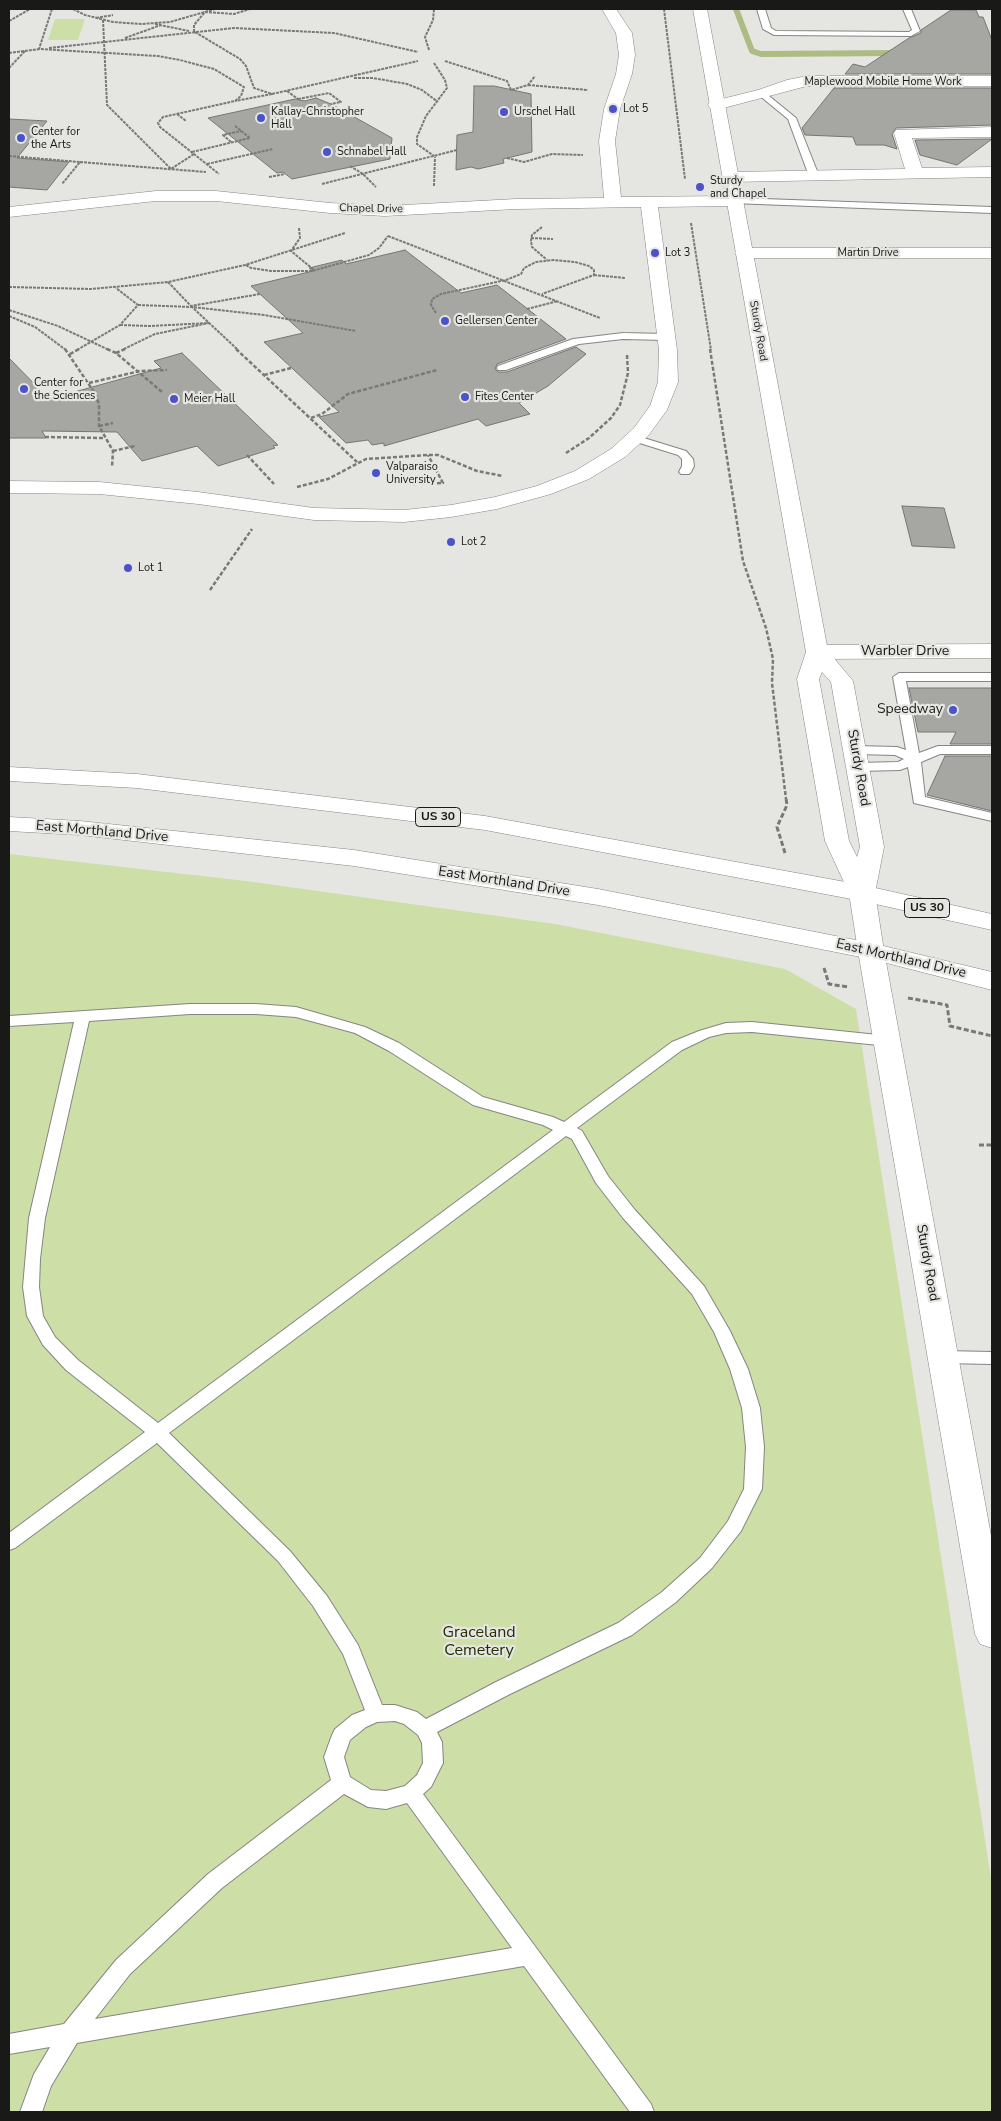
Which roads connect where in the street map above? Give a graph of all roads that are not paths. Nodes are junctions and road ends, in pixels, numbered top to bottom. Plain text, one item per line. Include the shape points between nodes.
1 (609, 9) edge
2 (700, 9) edge
3 (761, 9) edge
4 (908, 9) edge
5 (992, 81) edge
6 (763, 94) junction
7 (716, 105) junction
8 (992, 132) edge
9 (992, 172) edge
10 (915, 174) junction
11 (814, 176) junction
12 (730, 177) junction
13 (613, 202) junction
14 (649, 202) junction
15 (734, 202) junction
16 (992, 210) edge
17 (9, 212) edge
18 (744, 253) junction
19 (992, 254) edge
20 (666, 337) junction
21 (502, 368) dead end
22 (634, 438) junction
23 (685, 472) dead end
24 (9, 487) edge
25 (992, 651) edge
26 (817, 652) junction
27 (992, 677) edge
28 (992, 750) edge
29 (857, 758) junction
30 (914, 759) junction
31 (9, 774) edge
32 (992, 817) edge
33 (9, 824) edge
34 (862, 893) junction
35 (992, 922) edge
36 (871, 951) junction
37 (992, 980) edge
38 (82, 1017) junction
39 (9, 1020) edge
40 (888, 1042) junction
41 (566, 1129) junction
42 (944, 1357) junction
43 (992, 1358) edge
44 (158, 1433) junction
45 (9, 1543) edge
46 (992, 1634) edge
47 (376, 1714) junction
48 (425, 1729) junction
49 (343, 1783) junction
50 (411, 1793) junction
51 (529, 1955) junction
52 (70, 2034) junction
53 (9, 2044) edge
54 (31, 2112) edge
55 (643, 2112) edge

1 - 13 main road via 624,33 627,55 607,141
2 - 7 main road, Sturdy Road
3 - 4 lane via 767,30 774,34 912,34 916,31
5 - 6 main road, Maplewood Mobile Home Work via 807,81
6 - 7 main road, Maplewood Mobile Home Work
6 - 11 lane via 792,118
7 - 12 main road, Sturdy Road
8 - 10 main road via 902,133
9 - 10 main road
10 - 11 main road
11 - 12 main road
12 - 15 main road, Sturdy Road
13 - 14 main road, Chapel Drive
13 - 17 main road, Chapel Drive via 385,211 245,199 156,196
14 - 15 main road, Chapel Drive
14 - 20 main road
15 - 16 lane
15 - 18 main road, Sturdy Road
18 - 19 main road, Martin Drive
18 - 26 main road, Sturdy Road
20 - 21 lane via 623,336 577,341
20 - 22 main road via 668,382 660,406
22 - 23 lane via 682,453 687,459
22 - 24 main road via 618,453 582,475 544,490 451,511 404,516 314,514 99,488
25 - 26 main road, Warbler Drive
26 - 29 main road, Sturdy Road via 842,681
26 - 34 main road, Sturdy Road via 808,679 837,841
27 - 30 lane via 899,678
28 - 30 lane via 938,750
29 - 30 lane via 900,766
29 - 34 main road, Sturdy Road via 872,847
30 - 32 lane via 919,800
31 - 34 main road, US 30 via 137,781 485,823
33 - 36 main road, East Morthland Drive via 80,828 354,858 598,897
34 - 35 main road, US 30
34 - 36 main road, Sturdy Road
36 - 37 main road, East Morthland Drive
36 - 40 main road, Sturdy Road
38 - 39 lane
38 - 41 lane via 190,1009 296,1012 360,1030 394,1047 478,1101
38 - 44 lane via 37,1218 31,1287 35,1316 49,1342 72,1365
40 - 41 lane via 752,1027 711,1032 676,1046
40 - 42 main road, Sturdy Road
41 - 44 lane
41 - 48 lane via 577,1135 602,1179 629,1214 698,1290 722,1331 752,1408 755,1448 753,1489 735,1526 706,1563 669,1597 625,1629
42 - 43 lane
42 - 46 main road, Sturdy Road
44 - 45 lane
44 - 47 lane via 284,1556 320,1601 351,1651
47 - 48 lane via 395,1713 410,1718
47 - 49 lane via 358,1721 342,1735 334,1757
48 - 50 lane via 432,1742 433,1762 424,1781
49 - 50 lane via 368,1798 386,1800
49 - 52 lane via 215,1881 123,1968
50 - 51 lane
51 - 52 lane
51 - 55 lane
52 - 53 lane
52 - 54 lane via 42,2081

